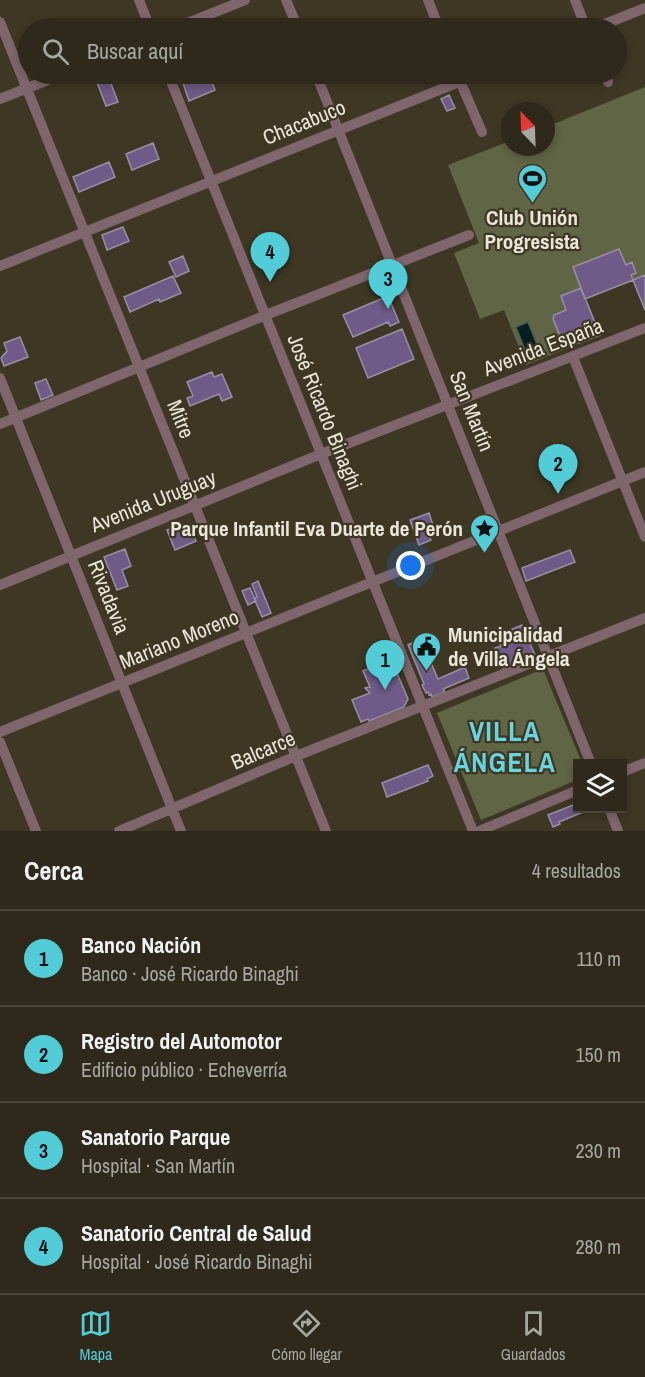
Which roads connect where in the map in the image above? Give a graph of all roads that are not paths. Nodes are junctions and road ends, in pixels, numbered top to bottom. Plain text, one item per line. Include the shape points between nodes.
1 (139, 0) edge
2 (245, 0) edge
3 (286, 0) edge
4 (428, 0) edge
5 (575, 0) edge
6 (645, 8) edge
7 (146, 18) edge
8 (200, 18) edge
9 (294, 18) edge
10 (435, 18) edge
11 (582, 18) edge
12 (620, 18) edge
13 (0, 22) edge
14 (18, 66) edge
15 (25, 84) edge
16 (37, 84) edge
17 (172, 84) edge
18 (320, 84) edge
19 (442, 84) edge
20 (461, 84) edge
21 (27, 88) junction
22 (0, 99) edge
23 (338, 129) junction
24 (482, 132) dead end
25 (211, 181) junction
26 (85, 232) junction
27 (469, 235) dead end
28 (392, 265) junction
29 (0, 266) edge
30 (266, 315) junction
31 (645, 328) edge
32 (573, 357) junction
33 (139, 367) junction
34 (0, 378) edge
35 (448, 405) junction
36 (16, 418) junction
37 (0, 424) edge
38 (321, 454) junction
39 (645, 472) edge
40 (622, 481) junction
41 (195, 505) junction
42 (499, 531) junction
43 (645, 537) edge
44 (71, 555) junction
45 (373, 582) junction
46 (0, 585) edge
47 (645, 618) edge
48 (247, 633) junction
49 (549, 656) junction
50 (123, 682) junction
51 (423, 706) junction
52 (0, 732) edge
53 (0, 742) edge
54 (297, 756) junction
55 (589, 759) edge
56 (645, 763) edge
57 (627, 770) edge
58 (573, 792) edge
59 (172, 810) junction
60 (611, 813) edge
61 (36, 831) edge
62 (119, 831) edge
63 (181, 831) edge
64 (326, 831) edge
65 (473, 831) edge
66 (479, 831) edge
67 (618, 831) edge

1 - 7 street
2 - 8 street
3 - 9 street
4 - 10 street
5 - 11 street
6 - 12 street
13 - 14 street, Mitre
15 - 21 street, Mitre
16 - 21 street
17 - 25 street, José Ricardo Binaghi
18 - 23 street, San Martín
19 - 23 street, Chacabuco
20 - 24 street
21 - 22 street
21 - 26 street, Mitre
23 - 25 street, Chacabuco
23 - 28 street, San Martín
25 - 26 street, Chacabuco
25 - 30 street, José Ricardo Binaghi
26 - 29 street, Chacabuco
26 - 33 street, Mitre
27 - 28 street
28 - 30 street
28 - 35 street, San Martín
30 - 33 street
30 - 38 street, José Ricardo Binaghi
31 - 32 street, Avenida España
32 - 35 street, Avenida España
32 - 40 street
33 - 36 street
33 - 41 street, Mitre
34 - 36 street, Rivadavia
35 - 38 street, Avenida España
35 - 42 street, San Martín
36 - 37 street
36 - 44 street, Rivadavia
38 - 41 street, Avenida Uruguay
38 - 45 street, José Ricardo Binaghi
39 - 40 street, Mariano Moreno
40 - 42 street, Mariano Moreno
40 - 43 street
41 - 44 street, Avenida Uruguay
41 - 48 street, Mitre
42 - 45 street, Mariano Moreno
42 - 49 street, San Martín
44 - 46 street, Avenida Uruguay
44 - 50 street, Rivadavia
45 - 48 street, Mariano Moreno
45 - 51 street, José Ricardo Binaghi
47 - 49 street, Balcarce
48 - 50 street, Mariano Moreno
48 - 54 street, Mitre
49 - 51 street, Balcarce
49 - 55 street, San Martín
50 - 52 street, Mariano Moreno
50 - 59 street, Rivadavia
51 - 54 street, Balcarce
51 - 65 street, José Ricardo Binaghi
53 - 61 street
54 - 59 street, Balcarce
54 - 64 street, Mitre
56 - 57 street
58 - 66 street
59 - 62 street, Balcarce
59 - 63 street, Rivadavia
60 - 67 street

